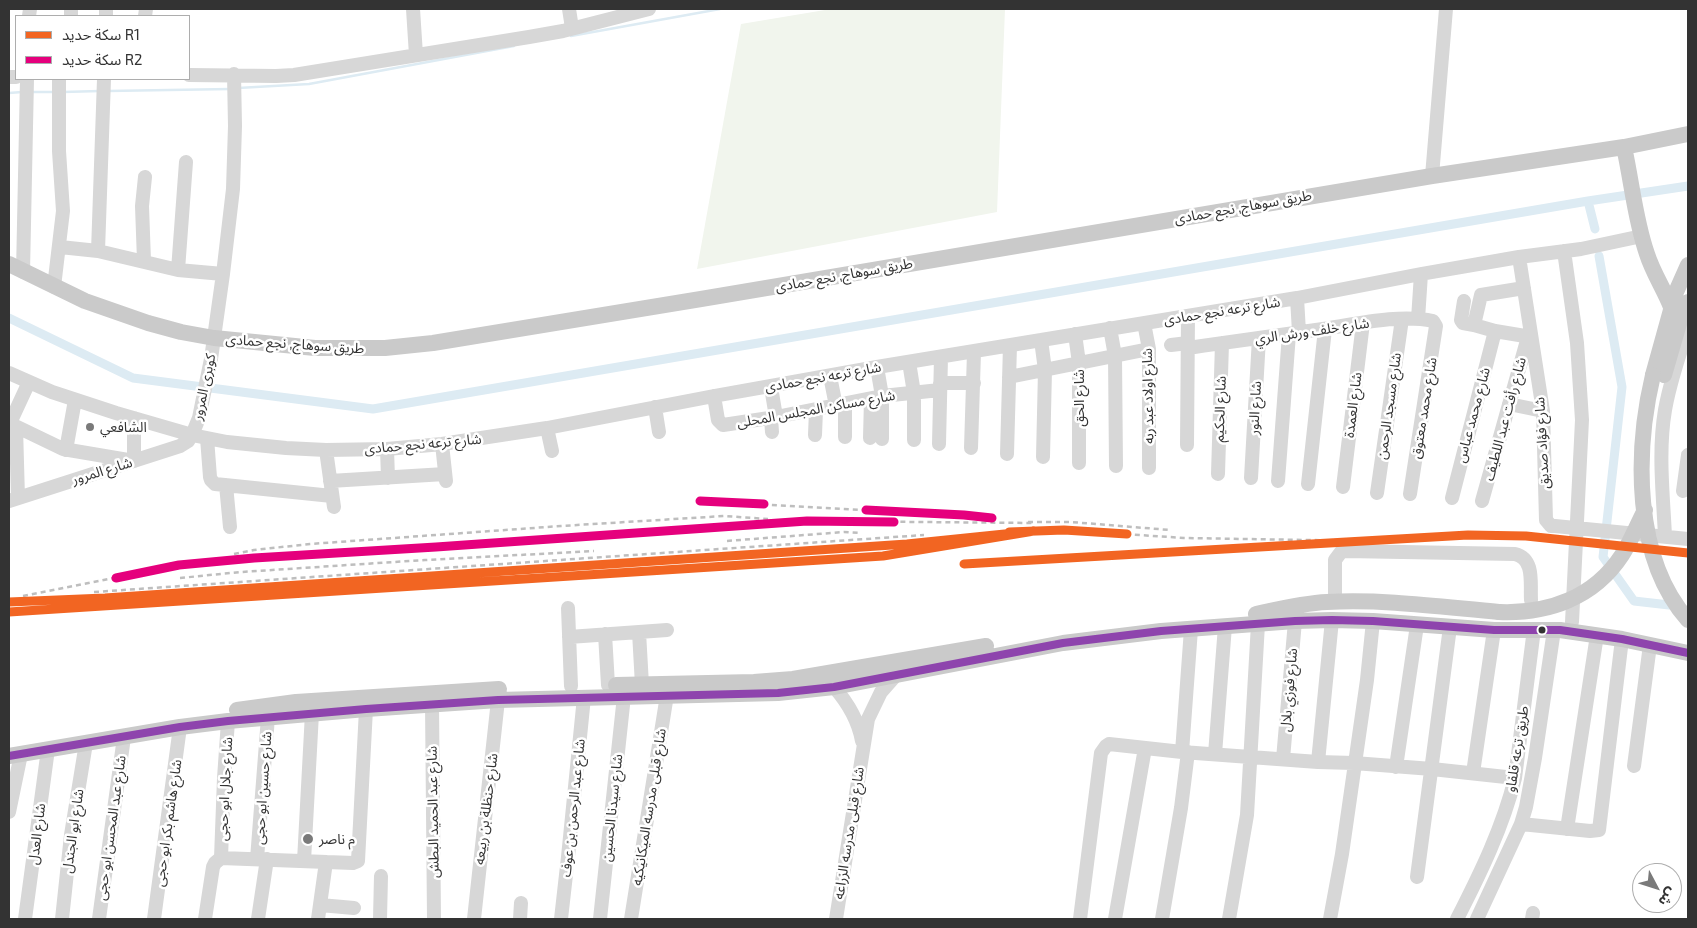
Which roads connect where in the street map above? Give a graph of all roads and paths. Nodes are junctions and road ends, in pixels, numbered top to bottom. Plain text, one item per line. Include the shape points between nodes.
1 (413, 9) edge
2 (569, 9) edge
3 (649, 9) edge
4 (1446, 9) edge
5 (572, 28) junction
6 (416, 54) junction
7 (234, 74) junction
8 (190, 75) edge
9 (27, 80) edge
10 (59, 80) edge
11 (104, 80) edge
12 (1688, 134) edge
13 (1624, 147) junction
14 (186, 162) dead end
15 (1432, 176) junction
16 (145, 177) dead end
17 (1640, 229) junction
18 (60, 247) junction
19 (98, 251) junction
20 (1564, 251) junction
21 (1526, 256) junction
22 (144, 261) junction
23 (1688, 265) edge
24 (16, 268) edge
25 (178, 270) junction
26 (223, 274) junction
27 (1421, 274) junction
28 (54, 287) junction
29 (1524, 288) junction
30 (1297, 298) junction
31 (1464, 301) dead end
32 (1688, 302) edge
33 (1672, 307) junction
34 (1188, 316) junction
35 (1418, 318) junction
36 (1402, 319) junction
37 (1435, 322) joint
38 (1144, 323) junction
39 (1363, 323) junction
40 (1474, 325) junction
41 (1110, 328) junction
42 (1325, 329) junction
43 (1688, 329) edge
44 (1495, 331) junction
45 (1294, 333) junction
46 (1075, 334) junction
47 (1529, 337) junction
48 (214, 338) junction
49 (1259, 338) junction
50 (1041, 340) junction
51 (1222, 343) junction
52 (1010, 345) junction
53 (1171, 345) dead end
54 (1188, 346) junction
55 (1149, 349) junction
56 (974, 352) junction
57 (1115, 356) junction
58 (941, 357) junction
59 (909, 362) junction
60 (1080, 363) junction
61 (877, 367) junction
62 (1045, 370) junction
63 (9, 373) edge
64 (830, 376) junction
65 (1009, 376) junction
66 (1658, 376) junction
67 (29, 382) junction
68 (974, 383) junction
69 (940, 386) junction
70 (771, 387) junction
71 (914, 393) junction
72 (714, 396) junction
73 (877, 397) junction
74 (75, 400) junction
75 (1509, 404) junction
76 (841, 405) junction
77 (655, 407) junction
78 (816, 410) junction
79 (1543, 411) junction
80 (134, 418) junction
81 (773, 422) junction
82 (12, 424) edge
83 (548, 428) junction
84 (659, 432) dead end
85 (815, 434) dead end
86 (192, 435) junction
87 (845, 437) dead end
88 (207, 438) junction
89 (876, 438) dead end
90 (914, 440) dead end
91 (442, 444) junction
92 (939, 444) dead end
93 (1187, 445) dead end
94 (971, 448) dead end
95 (387, 449) junction
96 (66, 450) junction
97 (326, 450) junction
98 (552, 451) dead end
99 (1007, 454) dead end
100 (1688, 455) edge
101 (1043, 457) dead end
102 (134, 461) junction
103 (1079, 462) dead end
104 (1116, 466) dead end
105 (1148, 468) dead end
106 (1218, 474) dead end
107 (388, 478) junction
108 (1251, 478) dead end
109 (330, 481) junction
110 (1278, 481) dead end
111 (1308, 484) dead end
112 (226, 485) junction
113 (1343, 488) dead end
114 (1683, 491) dead end
115 (1377, 493) dead end
116 (1410, 494) dead end
117 (1452, 498) dead end
118 (14, 499) edge
119 (1482, 501) dead end
120 (1644, 510) junction
121 (230, 527) dead end
122 (1582, 528) junction
123 (1664, 536) junction
124 (1688, 538) edge
125 (1531, 600) dead end
126 (1335, 602) junction
127 (1688, 605) edge
128 (568, 608) dead end
129 (1250, 619) junction
130 (1332, 620) junction
131 (1688, 620) edge
132 (1295, 621) junction
133 (1373, 621) junction
134 (1572, 622) junction
135 (1417, 625) junction
136 (1225, 626) junction
137 (1450, 627) junction
138 (1191, 629) junction
139 (1534, 629) junction
140 (667, 630) dead end
141 (1494, 630) junction
142 (1554, 630) junction
143 (639, 632) junction
144 (605, 634) junction
145 (1597, 635) junction
146 (569, 637) junction
147 (1622, 639) junction
148 (1688, 643) edge
149 (1650, 645) junction
150 (1688, 653) edge
151 (896, 675) junction
152 (833, 680) junction
153 (642, 685) junction
154 (571, 686) junction
155 (608, 686) junction
156 (624, 696) junction
157 (667, 696) junction
158 (584, 697) junction
159 (498, 700) junction
160 (432, 704) junction
161 (295, 708) junction
162 (366, 708) junction
163 (312, 713) junction
164 (268, 717) junction
165 (228, 721) junction
166 (180, 727) junction
167 (124, 736) junction
168 (86, 743) junction
169 (863, 747) junction
170 (1145, 748) junction
171 (48, 749) junction
172 (13, 752) edge
173 (1185, 752) junction
174 (1215, 754) junction
175 (1251, 757) junction
176 (1283, 759) junction
177 (1318, 762) junction
178 (1354, 764) junction
179 (1634, 766) dead end
180 (1396, 767) junction
181 (1432, 769) junction
182 (1473, 773) junction
183 (1515, 778) junction
184 (1510, 798) junction
185 (1528, 798) junction
186 (9, 812) edge
187 (1521, 824) junction
188 (1567, 829) junction
189 (221, 858) junction
190 (262, 859) junction
191 (304, 861) junction
192 (326, 862) junction
193 (381, 876) dead end
194 (1417, 877) dead end
195 (521, 903) dead end
196 (354, 908) dead end
197 (319, 912) edge
198 (26, 919) edge
199 (62, 919) edge
200 (99, 919) edge
201 (154, 919) edge
202 (205, 919) edge
203 (258, 919) edge
204 (380, 919) edge
205 (434, 919) edge
206 (474, 919) edge
207 (520, 919) edge
208 (560, 919) edge
209 (600, 919) edge
210 (631, 919) edge
211 (836, 919) edge
212 (1080, 919) edge
213 (1115, 919) edge
214 (1162, 919) edge
215 (1229, 919) edge
216 (1330, 919) edge
217 (1457, 919) edge
218 (1477, 919) edge

1 - 6 street
2 - 5 street
3 - 5 street
4 - 15 street
5 - 6 street
6 - 7 street via 294,75
7 - 8 street
7 - 26 street, كوبرى المرور via 233,190
9 - 24 street
10 - 18 street via 63,211
11 - 19 street
12 - 13 main road, طريق سوهاج, نجع حمادى
13 - 15 main road, طريق سوهاج, نجع حمادى
13 - 17 main road
14 - 25 street
15 - 48 main road, طريق سوهاج, نجع حمادى via 433,343 386,348 338,348
16 - 22 street via 142,206
17 - 20 street, شارع ترعه نجع حمادى via 1589,248
17 - 33 main road via 1652,267
18 - 19 street
18 - 28 street
19 - 22 street
20 - 21 street, شارع ترعه نجع حمادى
20 - 122 street via 1581,383
21 - 27 street, شارع ترعه نجع حمادى
21 - 29 street, شارع فؤاد صديق
22 - 25 street
23 - 33 main road
24 - 28 main road, طريق سوهاج, نجع حمادى
25 - 26 street
26 - 48 street, كوبرى المرور
27 - 30 street, شارع ترعه نجع حمادى
27 - 35 street
28 - 48 main road, طريق سوهاج, نجع حمادى via 140,321
29 - 40 street via 1481,295
29 - 47 street, شارع فؤاد صديق
30 - 34 street, شارع ترعه نجع حمادى
30 - 45 street
31 - 40 street via 1461,320
32 - 66 main road
33 - 66 main road
34 - 38 street, شارع ترعه نجع حمادى
34 - 54 street
35 - 36 street, شارع خلف ورش الري
35 - 37 street, شارع خلف ورش الري
36 - 39 street, شارع خلف ورش الري
36 - 115 street, شارع مسجد الرحمن
37 - 116 street, شارع محمد معتوق
38 - 41 street, شارع ترعه نجع حمادى
38 - 55 street, شارع اولاد عبد ربه
39 - 42 street, شارع خلف ورش الري
39 - 113 street, شارع العمدة
40 - 44 street
41 - 46 street, شارع ترعه نجع حمادى
41 - 57 street
42 - 45 street, شارع خلف ورش الري
42 - 111 street
43 - 123 street via 1673,376 1662,434
44 - 47 street
44 - 117 street, شارع محمد عباس
45 - 49 street, شارع خلف ورش الري
45 - 110 street
46 - 50 street, شارع ترعه نجع حمادى
46 - 60 street, شارع الحق
47 - 75 street, شارع رأفت عبد اللطيف
47 - 79 street, شارع فؤاد صديق
48 - 86 street, كوبرى المرور via 199,418
49 - 51 street, شارع خلف ورش الري
49 - 108 street, شارع النور
50 - 52 street, شارع ترعه نجع حمادى
50 - 62 street
51 - 54 street, شارع خلف ورش الري
51 - 106 street, شارع الحكيم
52 - 56 street, شارع ترعه نجع حمادى
52 - 65 street
53 - 54 street, شارع خلف ورش الري
54 - 93 street
55 - 57 street
55 - 105 street, شارع اولاد عبد ربه
56 - 58 street, شارع ترعه نجع حمادى
56 - 68 street
57 - 60 street
57 - 104 street
58 - 59 street, شارع ترعه نجع حمادى
58 - 69 street
59 - 61 street, شارع ترعه نجع حمادى
59 - 71 street
60 - 62 street
60 - 103 street, شارع الحق
61 - 64 street, شارع ترعه نجع حمادى
61 - 73 street
62 - 65 street
62 - 101 street
63 - 67 street, شارع ترعه نجع حمادى
64 - 70 street, شارع ترعه نجع حمادى
64 - 76 street
65 - 99 street
66 - 120 main road, bridge via 1647,401 1642,436
66 - 127 main road via 1652,477 1656,526 1670,576
67 - 74 street, شارع ترعه نجع حمادى
67 - 82 street
68 - 69 street, شارع مساكن المجلس المحلى
68 - 94 street
69 - 71 street, شارع مساكن المجلس المحلى
69 - 92 street
70 - 72 street, شارع ترعه نجع حمادى
70 - 81 street
71 - 73 street, شارع مساكن المجلس المحلى
71 - 90 street
72 - 77 street, شارع ترعه نجع حمادى
72 - 81 street, شارع مساكن المجلس المحلى via 721,424
73 - 76 street, شارع مساكن المجلس المحلى
73 - 89 street
74 - 80 street, شارع ترعه نجع حمادى
74 - 96 street
75 - 79 street
75 - 119 street, شارع رأفت عبد اللطيف
76 - 78 street, شارع مساكن المجلس المحلى
76 - 87 street
77 - 83 street, شارع ترعه نجع حمادى
77 - 84 street
78 - 81 street, شارع مساكن المجلس المحلى
78 - 85 street
79 - 122 street, شارع فؤاد صديق via 1546,520 1551,526
80 - 86 street, شارع ترعه نجع حمادى
80 - 102 street
82 - 96 street
82 - 118 street
83 - 91 street, شارع ترعه نجع حمادى
83 - 98 street
86 - 88 street, شارع ترعه نجع حمادى
86 - 102 street, شارع المرور via 180,446
88 - 97 street, شارع ترعه نجع حمادى
88 - 112 street via 211,480 215,484
91 - 95 street, شارع ترعه نجع حمادى
91 - 107 street via 445,477
95 - 97 street, شارع ترعه نجع حمادى
95 - 107 street
96 - 102 street
97 - 109 street
100 - 114 street
102 - 118 street, شارع المرور
107 - 109 street
109 - 112 street via 333,502
112 - 121 street
120 - 126 main road, bridge via 1622,555 1609,571 1577,596 1552,606 1499,612 1390,602
120 - 131 main road, bridge via 1653,558 1662,581 1672,601
122 - 123 street, شارع فؤاد صديق
122 - 134 street
123 - 124 street, شارع فؤاد صديق
125 - 126 street via 1529,566 1526,560 1515,554 1346,551 1335,560
126 - 129 main road via 1313,603
128 - 146 street
129 - 132 main road
129 - 134 main road via 1353,612 1507,623
129 - 136 main road
129 - 152 main road via 1082,629
129 - 175 street via 1253,686
130 - 132 main road
130 - 133 main road
130 - 177 street
132 - 176 street, شارع فوزي بلال
133 - 135 main road
133 - 178 street
134 - 148 main road
135 - 137 main road
135 - 180 street
136 - 138 main road
136 - 174 street
137 - 141 main road
137 - 181 street
138 - 151 main road via 1055,644
138 - 173 street
139 - 141 main road
139 - 142 main road
139 - 183 street, طريق ترعه قلفاو
140 - 143 street
141 - 182 street
142 - 145 main road
142 - 185 street, طريق ترعه قلفاو
143 - 144 street
143 - 153 street
144 - 146 street
144 - 155 street
145 - 147 main road
145 - 188 street
146 - 154 street
147 - 149 main road
147 - 188 street via 1600,827 1595,832
149 - 150 main road
149 - 179 street
151 - 152 main road
151 - 169 street, شارع قبلى مدرسه الزراعه via 871,710
152 - 153 main road
152 - 157 main road via 778,693
152 - 169 street, شارع قبلى مدرسه الزراعه via 854,714
153 - 155 main road
154 - 155 main road
154 - 161 main road via 462,690
156 - 157 main road
156 - 158 main road
156 - 209 street, شارع سيدنا الحسين
157 - 210 street, شارع قبلى مدرسه الميكانيكيه
158 - 159 main road
158 - 208 street, شارع عبد الرحمن بن عوف
159 - 160 main road
159 - 206 street, شارع حنظلة بن ربيعه
160 - 162 main road
160 - 205 street, شارع عبد الحميد البطش
161 - 163 main road
161 - 164 main road
161 - 172 main road via 158,720
162 - 163 main road
162 - 192 street via 359,858 353,863
163 - 191 street
164 - 165 main road
164 - 190 street, شارع حسين ابو حجى
165 - 166 main road
165 - 189 street, شارع جلال ابو حجى
166 - 167 main road
166 - 201 street, شارع هاشم بكر ابو حجى
167 - 168 main road
167 - 200 street, شارع عبد المحسن ابو حجى
168 - 171 main road
168 - 199 street, شارع ابو الجندل
169 - 211 street, شارع قبلى مدرسه الزراعه
170 - 173 street
170 - 212 street via 1109,744 1101,753
170 - 213 street
171 - 172 main road
171 - 198 street, شارع العدل
172 - 186 street
173 - 174 street
173 - 214 street via 1181,808
174 - 175 street
175 - 176 street
175 - 215 street via 1246,815
176 - 177 street
177 - 178 street
178 - 180 street
178 - 216 street
180 - 181 street
181 - 182 street
181 - 194 street
182 - 183 street
183 - 184 street, طريق ترعه قلفاو
184 - 185 street
184 - 217 street, طريق ترعه قلفاو
185 - 187 street, طريق ترعه قلفاو
187 - 188 street
187 - 218 street, طريق ترعه قلفاو
189 - 190 street
189 - 202 street via 214,867
190 - 191 street
190 - 203 street, شارع حسين ابو حجى
191 - 192 street
192 - 197 street
193 - 204 street
195 - 207 street
196 - 197 street

